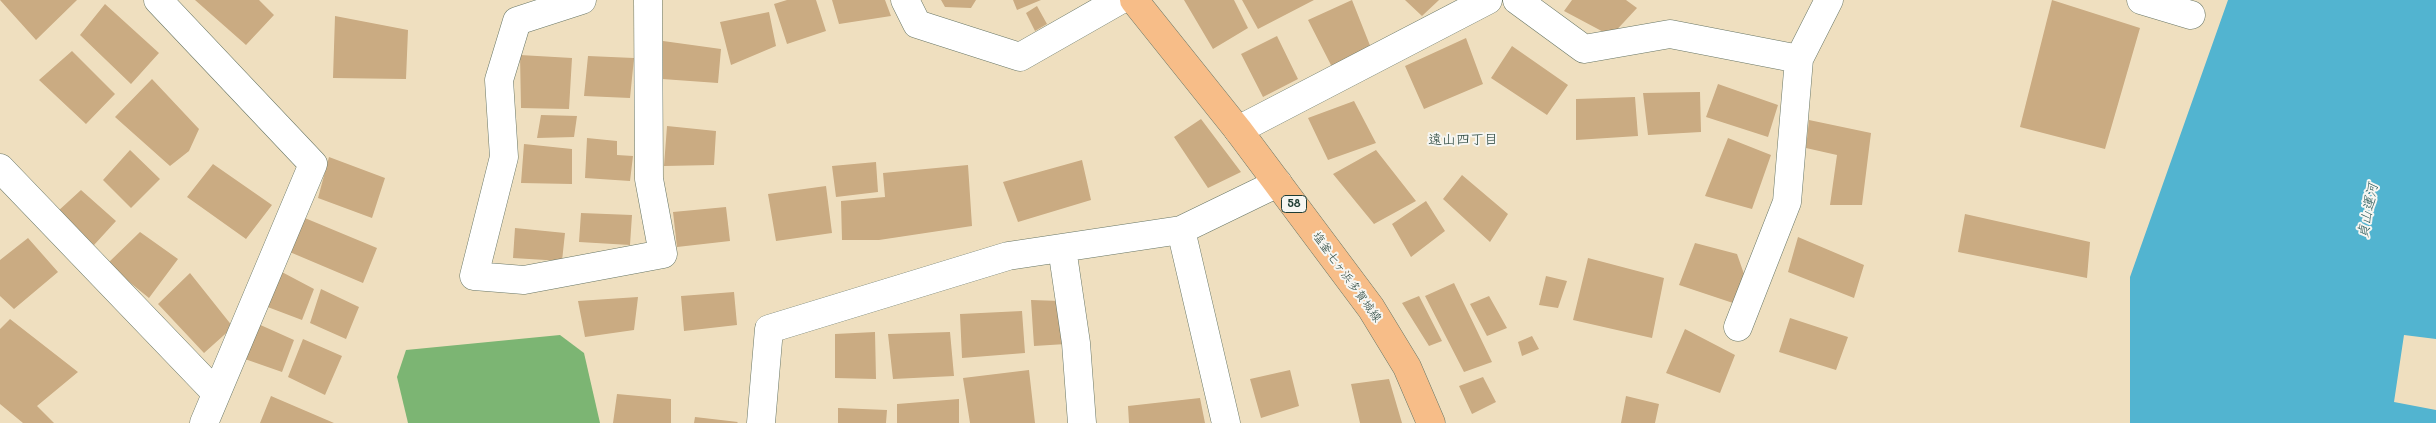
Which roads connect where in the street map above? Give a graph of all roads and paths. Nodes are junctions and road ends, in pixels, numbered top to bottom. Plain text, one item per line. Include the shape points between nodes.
1 (158, 0) edge
2 (582, 0) edge
3 (648, 0) edge
4 (905, 0) edge
5 (1120, 0) edge
6 (1134, 0) edge
7 (1488, 0) edge
8 (1517, 0) edge
9 (1829, 0) edge
10 (2141, 0) edge
11 (2191, 15) dead end
12 (1798, 58) junction
13 (1238, 130) junction
14 (0, 168) edge
15 (1278, 183) junction
16 (1181, 230) junction
17 (1062, 248) junction
18 (1738, 327) dead end
19 (216, 393) junction
20 (204, 423) edge
21 (761, 423) edge
22 (1082, 423) edge
23 (1226, 423) edge
24 (1432, 423) edge

1 - 19 street via 313,164
2 - 3 street via 517,21 499,80 504,157 474,276 524,280 663,254 649,179
4 - 5 street via 917,24 1020,57
6 - 13 main road, 塩釜七ヶ浜多賀城線 / 58
7 - 13 street
8 - 12 street via 1584,49 1670,34
9 - 12 street
10 - 11 street
12 - 18 street via 1788,202
13 - 15 main road, 塩釜七ヶ浜多賀城線 / 58
14 - 19 street
15 - 16 street
15 - 24 main road, 塩釜七ヶ浜多賀城線 / 58 via 1371,308 1407,367
16 - 17 street
16 - 23 street
17 - 21 street via 1008,256 769,329
17 - 22 street via 1076,343
19 - 20 street

